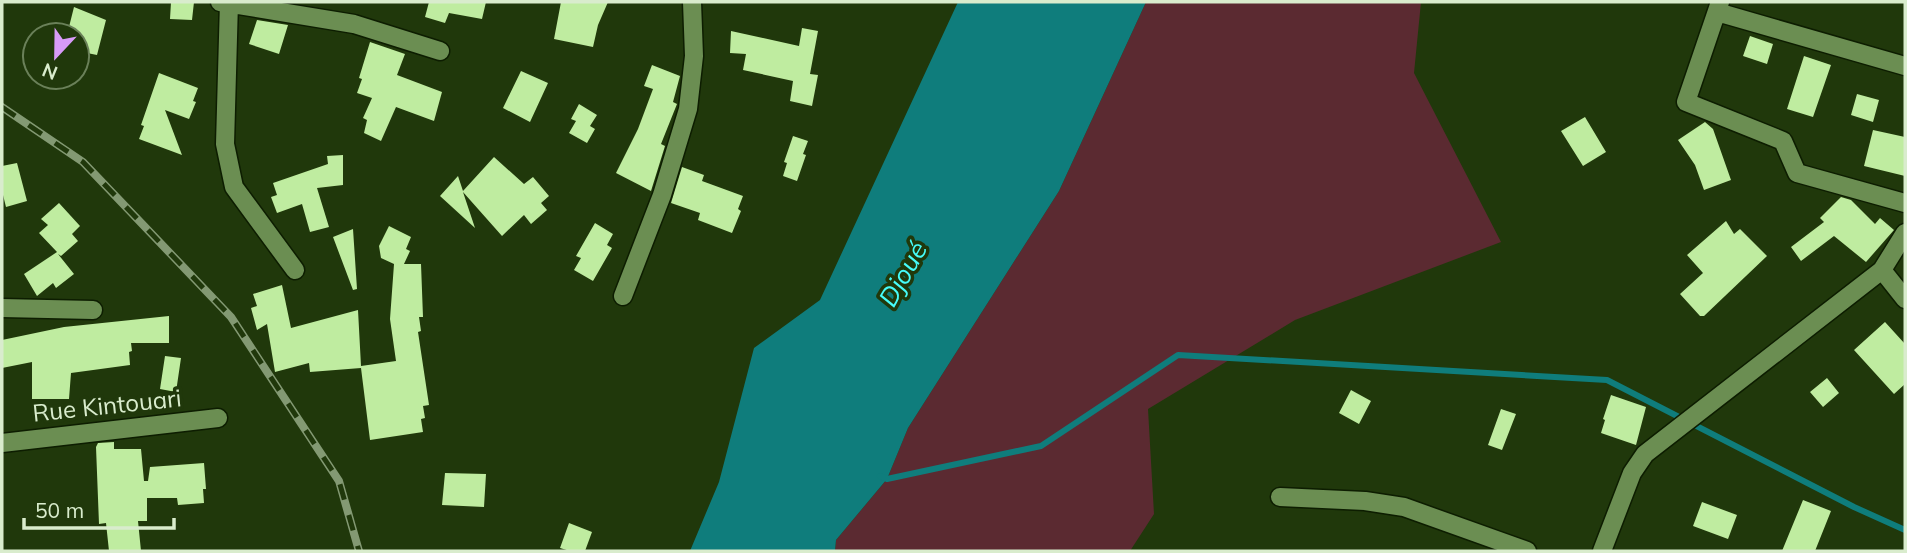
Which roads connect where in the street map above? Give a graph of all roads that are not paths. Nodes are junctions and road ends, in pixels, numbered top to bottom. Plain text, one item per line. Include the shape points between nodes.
1 (226, 2) edge
2 (692, 2) edge
3 (1718, 7) edge
4 (440, 51) dead end
5 (1905, 66) edge
6 (1905, 203) edge
7 (1905, 233) edge
8 (295, 270) dead end
9 (1882, 270) junction
10 (623, 296) dead end
11 (1905, 299) edge
12 (2, 308) edge
13 (93, 310) dead end
14 (218, 418) dead end
15 (2, 443) edge
16 (1280, 497) dead end
17 (1527, 551) edge
18 (1602, 551) edge

1 - 4 street via 354,24
1 - 8 street via 225,144 234,187
2 - 10 street via 694,57 688,108 662,195
3 - 5 street
3 - 6 street via 1686,102 1783,141 1797,173
7 - 9 street
9 - 11 street
9 - 18 street via 1645,454 1632,473
12 - 13 street
14 - 15 street, Rue Kintouari
16 - 17 street via 1405,506

